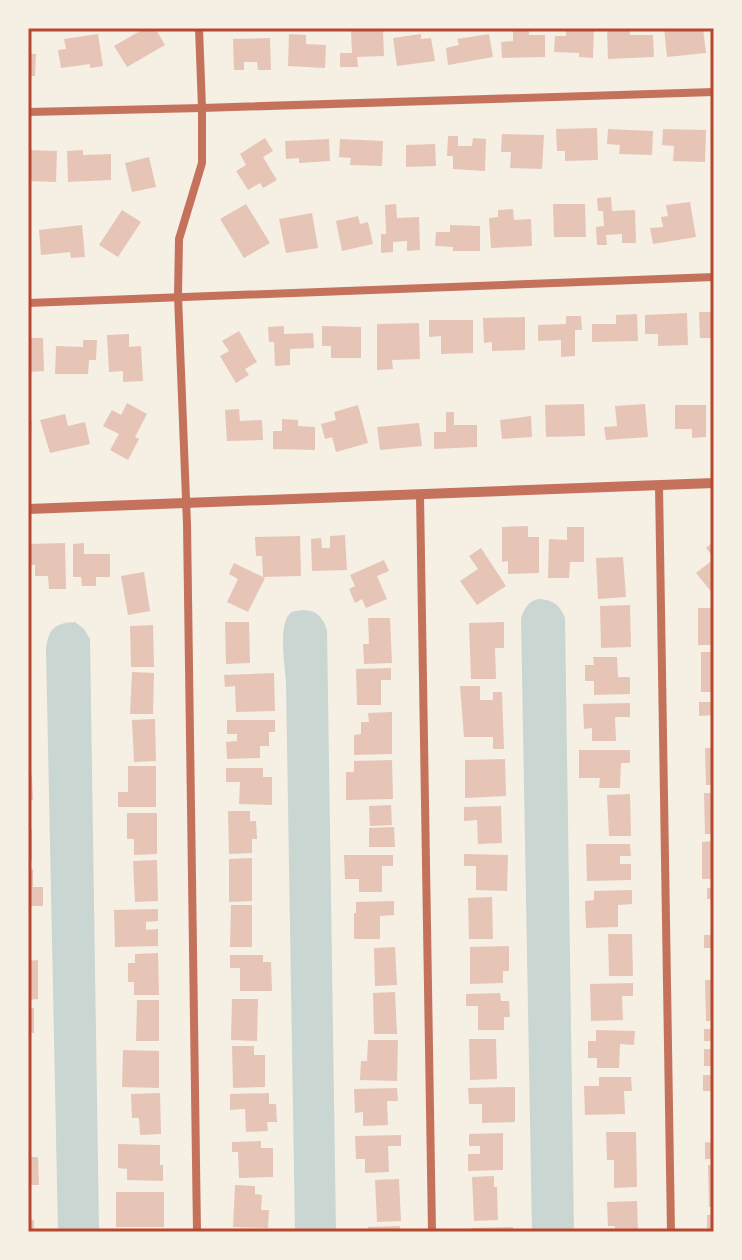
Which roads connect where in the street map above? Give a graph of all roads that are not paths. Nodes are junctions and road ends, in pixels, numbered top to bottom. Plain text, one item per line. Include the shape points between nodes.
1 (199, 28) edge
2 (714, 92) edge
3 (202, 108) junction
4 (28, 112) edge
5 (714, 277) edge
6 (178, 296) junction
7 (28, 303) edge
8 (714, 483) edge
9 (659, 485) junction
10 (420, 495) junction
11 (186, 503) junction
12 (28, 509) edge
13 (197, 1232) edge
14 (432, 1232) edge
15 (671, 1232) edge

1 - 3 street
2 - 3 street
3 - 4 street
3 - 6 street via 202,163 179,239
5 - 6 street
6 - 7 street
6 - 11 street
8 - 9 street
9 - 10 street
9 - 15 street
10 - 11 street
10 - 14 street
11 - 12 street
11 - 13 street

